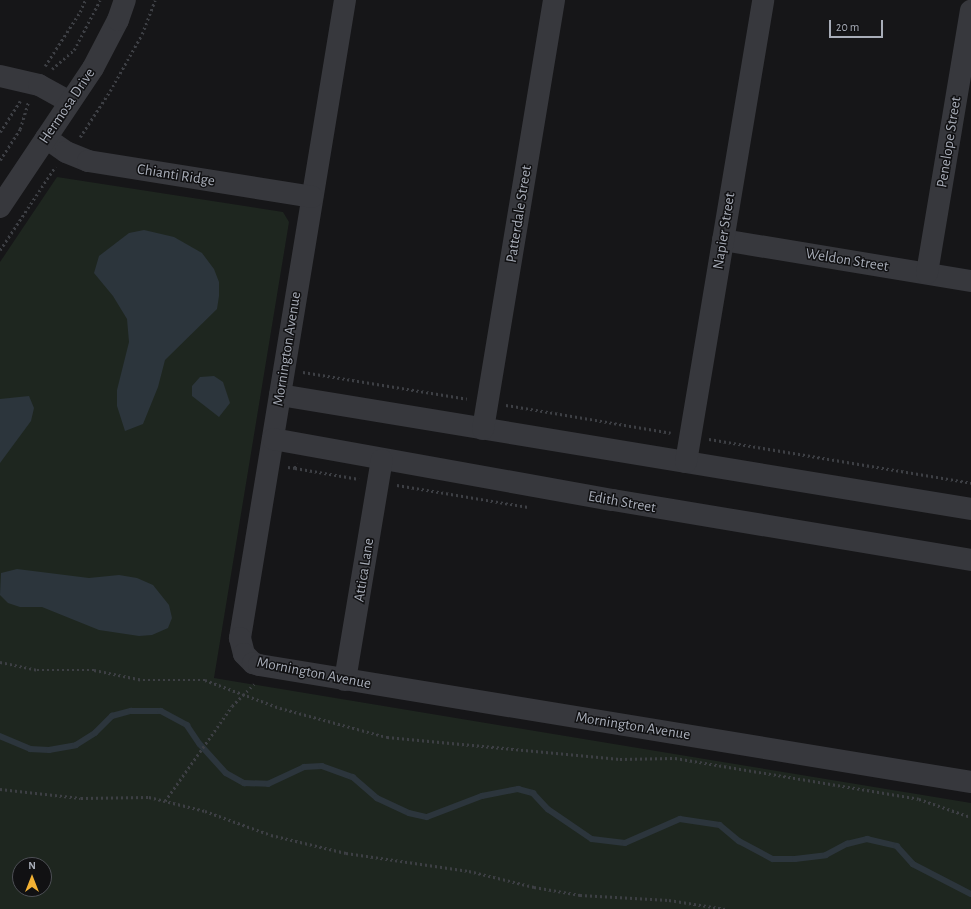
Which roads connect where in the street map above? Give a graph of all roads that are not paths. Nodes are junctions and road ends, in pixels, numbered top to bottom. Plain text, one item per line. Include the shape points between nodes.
1 (125, 0) edge
2 (345, 0) edge
3 (554, 0) edge
4 (763, 0) edge
5 (971, 11) edge
6 (0, 76) edge
7 (70, 102) junction
8 (46, 138) junction
9 (312, 197) junction
10 (0, 207) edge
11 (723, 240) junction
12 (927, 273) junction
13 (971, 281) edge
14 (280, 395) junction
15 (483, 429) junction
16 (273, 439) junction
17 (382, 460) junction
18 (686, 462) junction
19 (971, 510) edge
20 (971, 560) edge
21 (346, 680) junction
22 (971, 782) edge

1 - 7 street, Hermosa Drive via 118,20 93,68
2 - 9 street, Mornington Avenue
3 - 15 street, Patterdale Street
4 - 11 street, Napier Street
5 - 12 street, Penelope Street
6 - 7 street via 39,85
7 - 8 street, Hermosa Drive
8 - 9 street, Chianti Ridge via 66,152 88,161
8 - 10 street, Hermosa Drive
9 - 14 street, Mornington Avenue
11 - 12 street, Weldon Street
11 - 18 street, Napier Street
12 - 13 street, Weldon Street
14 - 15 street
14 - 16 street, Mornington Avenue
15 - 18 street
16 - 17 street, Edith Street via 334,448
16 - 21 street, Mornington Avenue via 241,647 248,659 259,665
17 - 20 street, Edith Street
17 - 21 street, Attica Lane
18 - 19 street
21 - 22 street, Mornington Avenue

